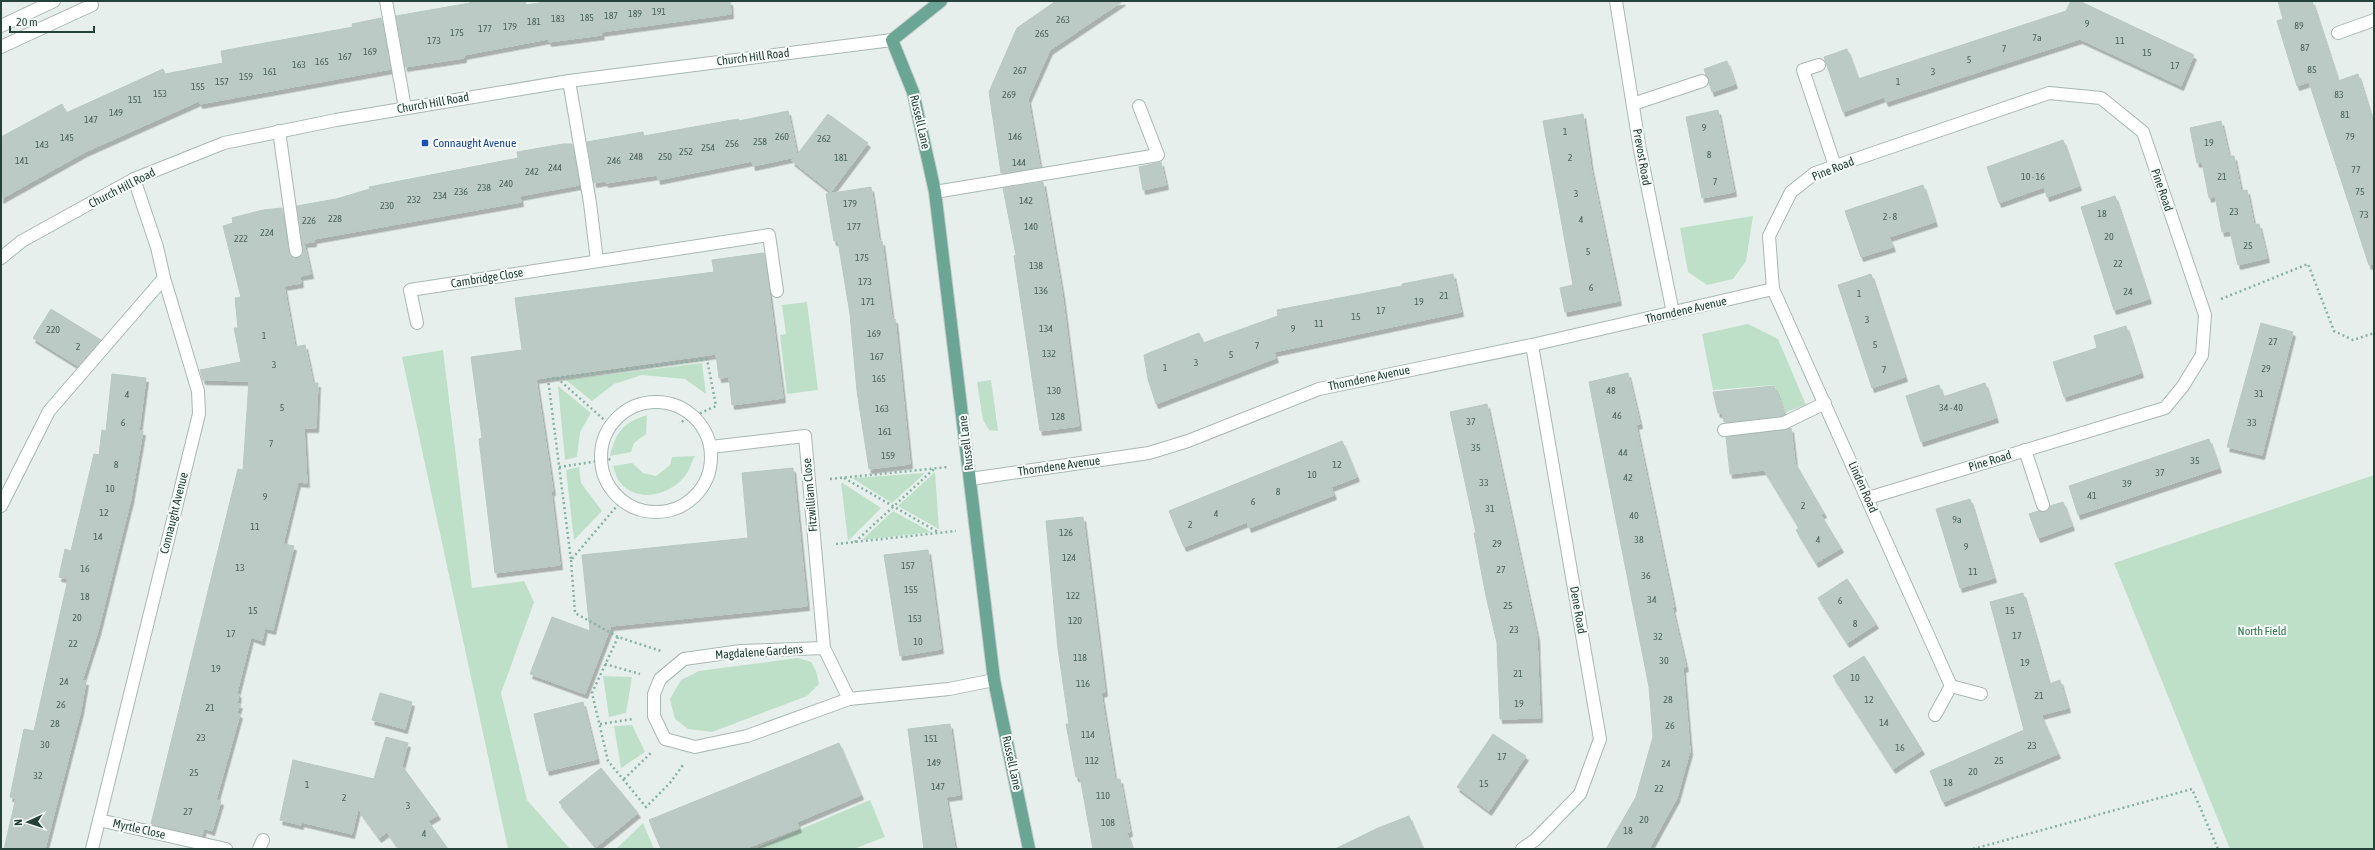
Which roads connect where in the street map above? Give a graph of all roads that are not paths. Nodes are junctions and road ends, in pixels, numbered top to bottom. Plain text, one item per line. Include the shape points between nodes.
1 (54, 1) edge
2 (386, 1) edge
3 (941, 1) edge
4 (1616, 1) edge
5 (92, 5) dead end
6 (2374, 20) edge
7 (1, 26) edge
8 (2338, 33) dead end
9 (892, 40) junction
10 (1, 47) edge
11 (1819, 65) dead end
12 (569, 80) junction
13 (1702, 81) dead end
14 (1633, 104) junction
15 (1139, 106) dead end
16 (405, 108) junction
17 (280, 131) junction
18 (1835, 166) junction
19 (134, 179) junction
20 (935, 192) junction
21 (296, 251) dead end
22 (1, 258) edge
23 (597, 261) junction
24 (164, 278) junction
25 (1773, 289) junction
26 (777, 291) dead end
27 (1673, 313) junction
28 (417, 323) dead end
29 (1532, 345) junction
30 (1825, 402) junction
31 (1724, 430) dead end
32 (711, 447) junction
33 (2025, 450) junction
34 (970, 479) junction
35 (1868, 498) junction
36 (2043, 505) dead end
37 (1, 506) edge
38 (824, 648) junction
39 (994, 680) junction
40 (1951, 686) junction
41 (1981, 694) dead end
42 (849, 699) junction
43 (1935, 716) dead end
44 (99, 820) junction
45 (92, 849) edge
46 (226, 849) edge
47 (1029, 849) edge
48 (1522, 849) edge

1 - 7 street
2 - 16 street
3 - 9 main road
4 - 14 street, Prevost Road
5 - 10 street
6 - 8 street
9 - 12 street, Church Hill Road
9 - 20 main road, Russell Lane via 913,92
11 - 18 street via 1803,70
12 - 16 street, Church Hill Road
12 - 23 street
13 - 14 street
14 - 27 street, Prevost Road
15 - 20 street via 1158,155
16 - 17 street, Church Hill Road
17 - 19 street, Church Hill Road via 224,143
17 - 21 street
18 - 25 street, Pine Road via 1815,173 1791,192 1769,236
18 - 33 street, Pine Road via 2050,93 2101,98 2143,132 2205,315 2202,355 2183,386 2165,408
19 - 22 street, Church Hill Road via 22,241
19 - 24 street, Connaught Avenue via 158,247
20 - 34 main road, Russell Lane
23 - 26 street, Cambridge Close via 769,235
23 - 28 street, Cambridge Close via 410,290
24 - 37 street via 49,411
24 - 44 street, Connaught Avenue via 198,391 199,414
25 - 27 street, Thorndene Avenue
25 - 30 street, Linden Road
27 - 29 street, Thorndene Avenue
29 - 34 street, Thorndene Avenue via 1319,389 1188,441 1149,453
29 - 48 street, Dene Road via 1600,739 1580,794 1535,840
30 - 31 street via 1784,423
30 - 35 street, Linden Road
32 - 32 street via 711,462 706,480 689,502 672,510 657,513 638,510 622,500 611,488 603,471 606,460 604,442 610,426 622,414 641,404 660,402 676,406 693,416 704,429
32 - 38 street, Fitzwilliam Close via 805,436
33 - 35 street, Pine Road
33 - 36 street
34 - 39 main road, Russell Lane
35 - 40 street, Linden Road
38 - 42 street
38 - 42 street, Magdalene Gardens via 741,651 684,660 660,679 654,694 654,716 665,739 695,747 747,736
39 - 42 street via 949,689
39 - 47 main road, Russell Lane
40 - 41 street
40 - 43 street
44 - 45 street, Connaught Avenue
44 - 46 street, Myrtle Close

